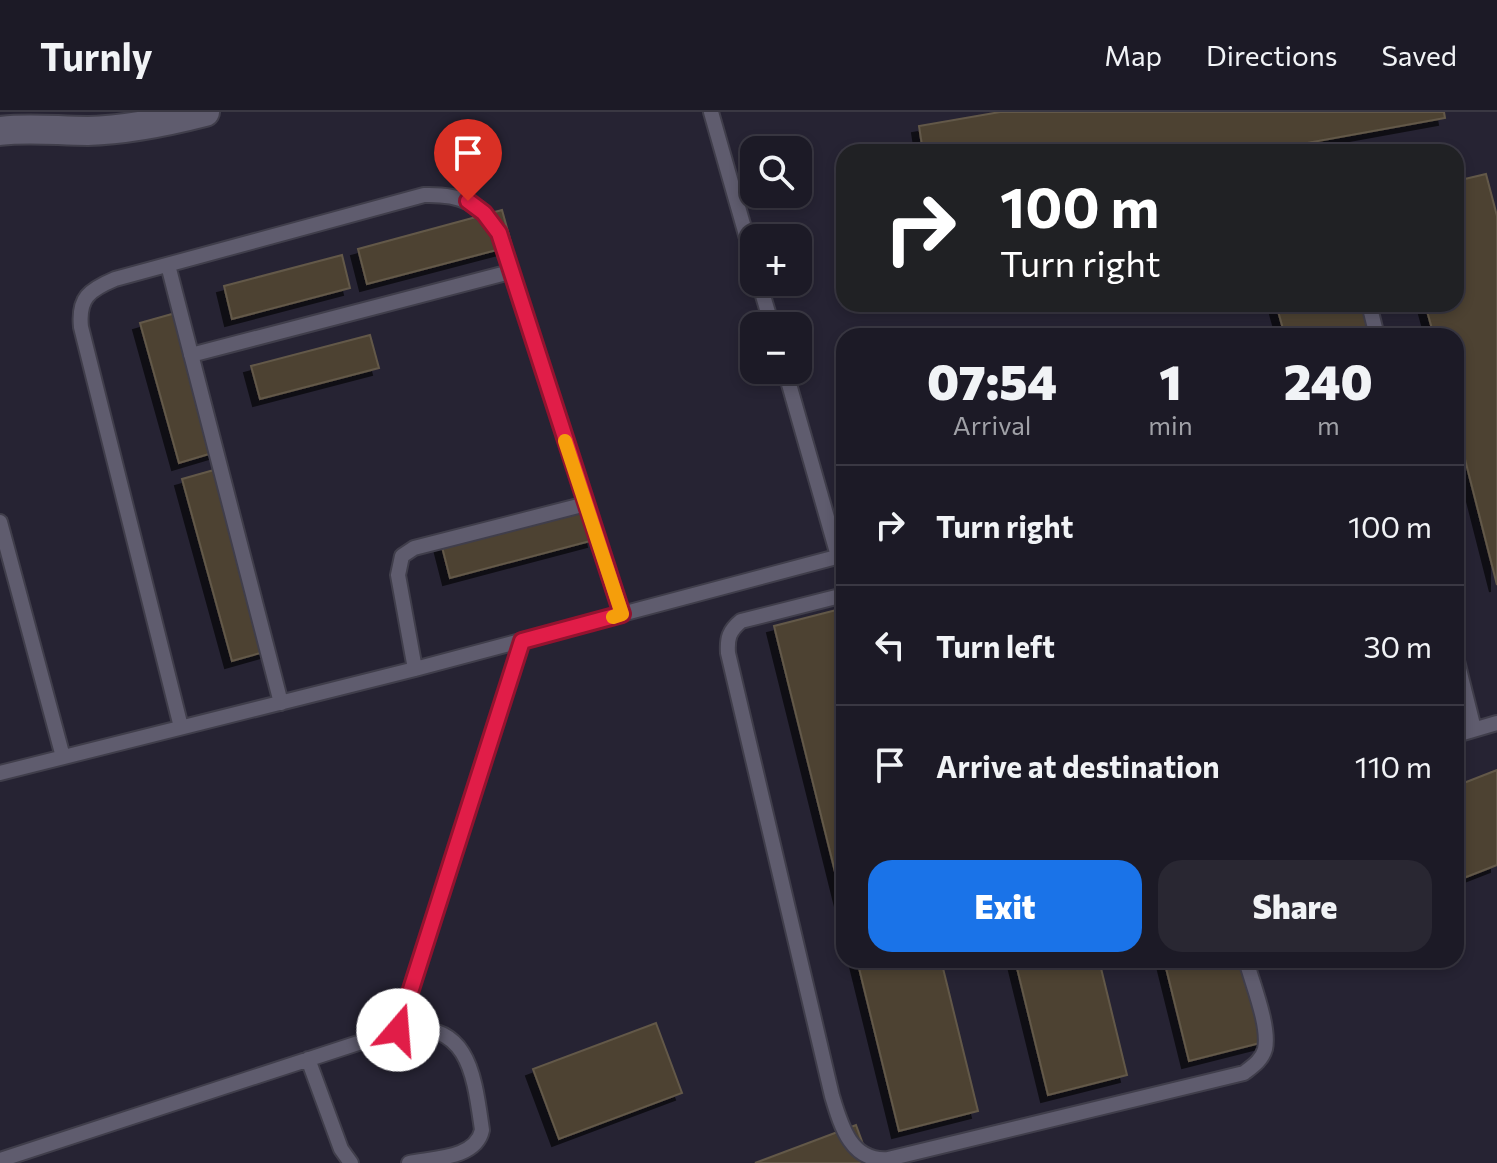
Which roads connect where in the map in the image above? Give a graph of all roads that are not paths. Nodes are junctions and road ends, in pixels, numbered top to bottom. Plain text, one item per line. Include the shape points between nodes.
1 (205, 112) edge
2 (711, 112) edge
3 (0, 131) edge
4 (743, 224) edge
5 (168, 265) junction
6 (510, 272) junction
7 (191, 355) junction
8 (789, 384) edge
9 (586, 504) junction
10 (0, 522) edge
11 (836, 539) edge
12 (836, 557) edge
13 (836, 597) edge
14 (622, 614) junction
15 (522, 641) junction
16 (415, 669) junction
17 (1464, 689) edge
18 (281, 703) junction
19 (1497, 723) edge
20 (181, 727) junction
21 (1474, 729) junction
22 (1464, 732) edge
23 (63, 757) junction
24 (0, 773) edge
25 (1248, 968) edge
26 (398, 1030) junction
27 (308, 1059) junction
28 (0, 1160) edge
29 (351, 1163) edge
30 (409, 1163) edge

1 - 3 street via 119,129
2 - 4 lane
5 - 6 lane via 424,195 451,195 484,213 499,233
5 - 7 lane
5 - 20 lane via 100,285 79,310
6 - 7 lane
6 - 9 lane
7 - 18 lane
8 - 11 lane
9 - 14 lane
9 - 16 lane via 414,548 402,556 398,575
10 - 23 lane
12 - 14 lane
13 - 25 lane via 741,621 727,641 832,1096 841,1124 864,1155 888,1159 1244,1073 1258,1063 1266,1033
14 - 15 lane
15 - 16 lane
15 - 26 lane
16 - 18 lane
17 - 21 lane
18 - 20 lane
19 - 21 lane
20 - 23 lane
21 - 22 lane
23 - 24 lane
26 - 27 lane
26 - 30 lane via 436,1030 457,1045 470,1071 482,1130 468,1150
27 - 28 lane
27 - 29 lane

